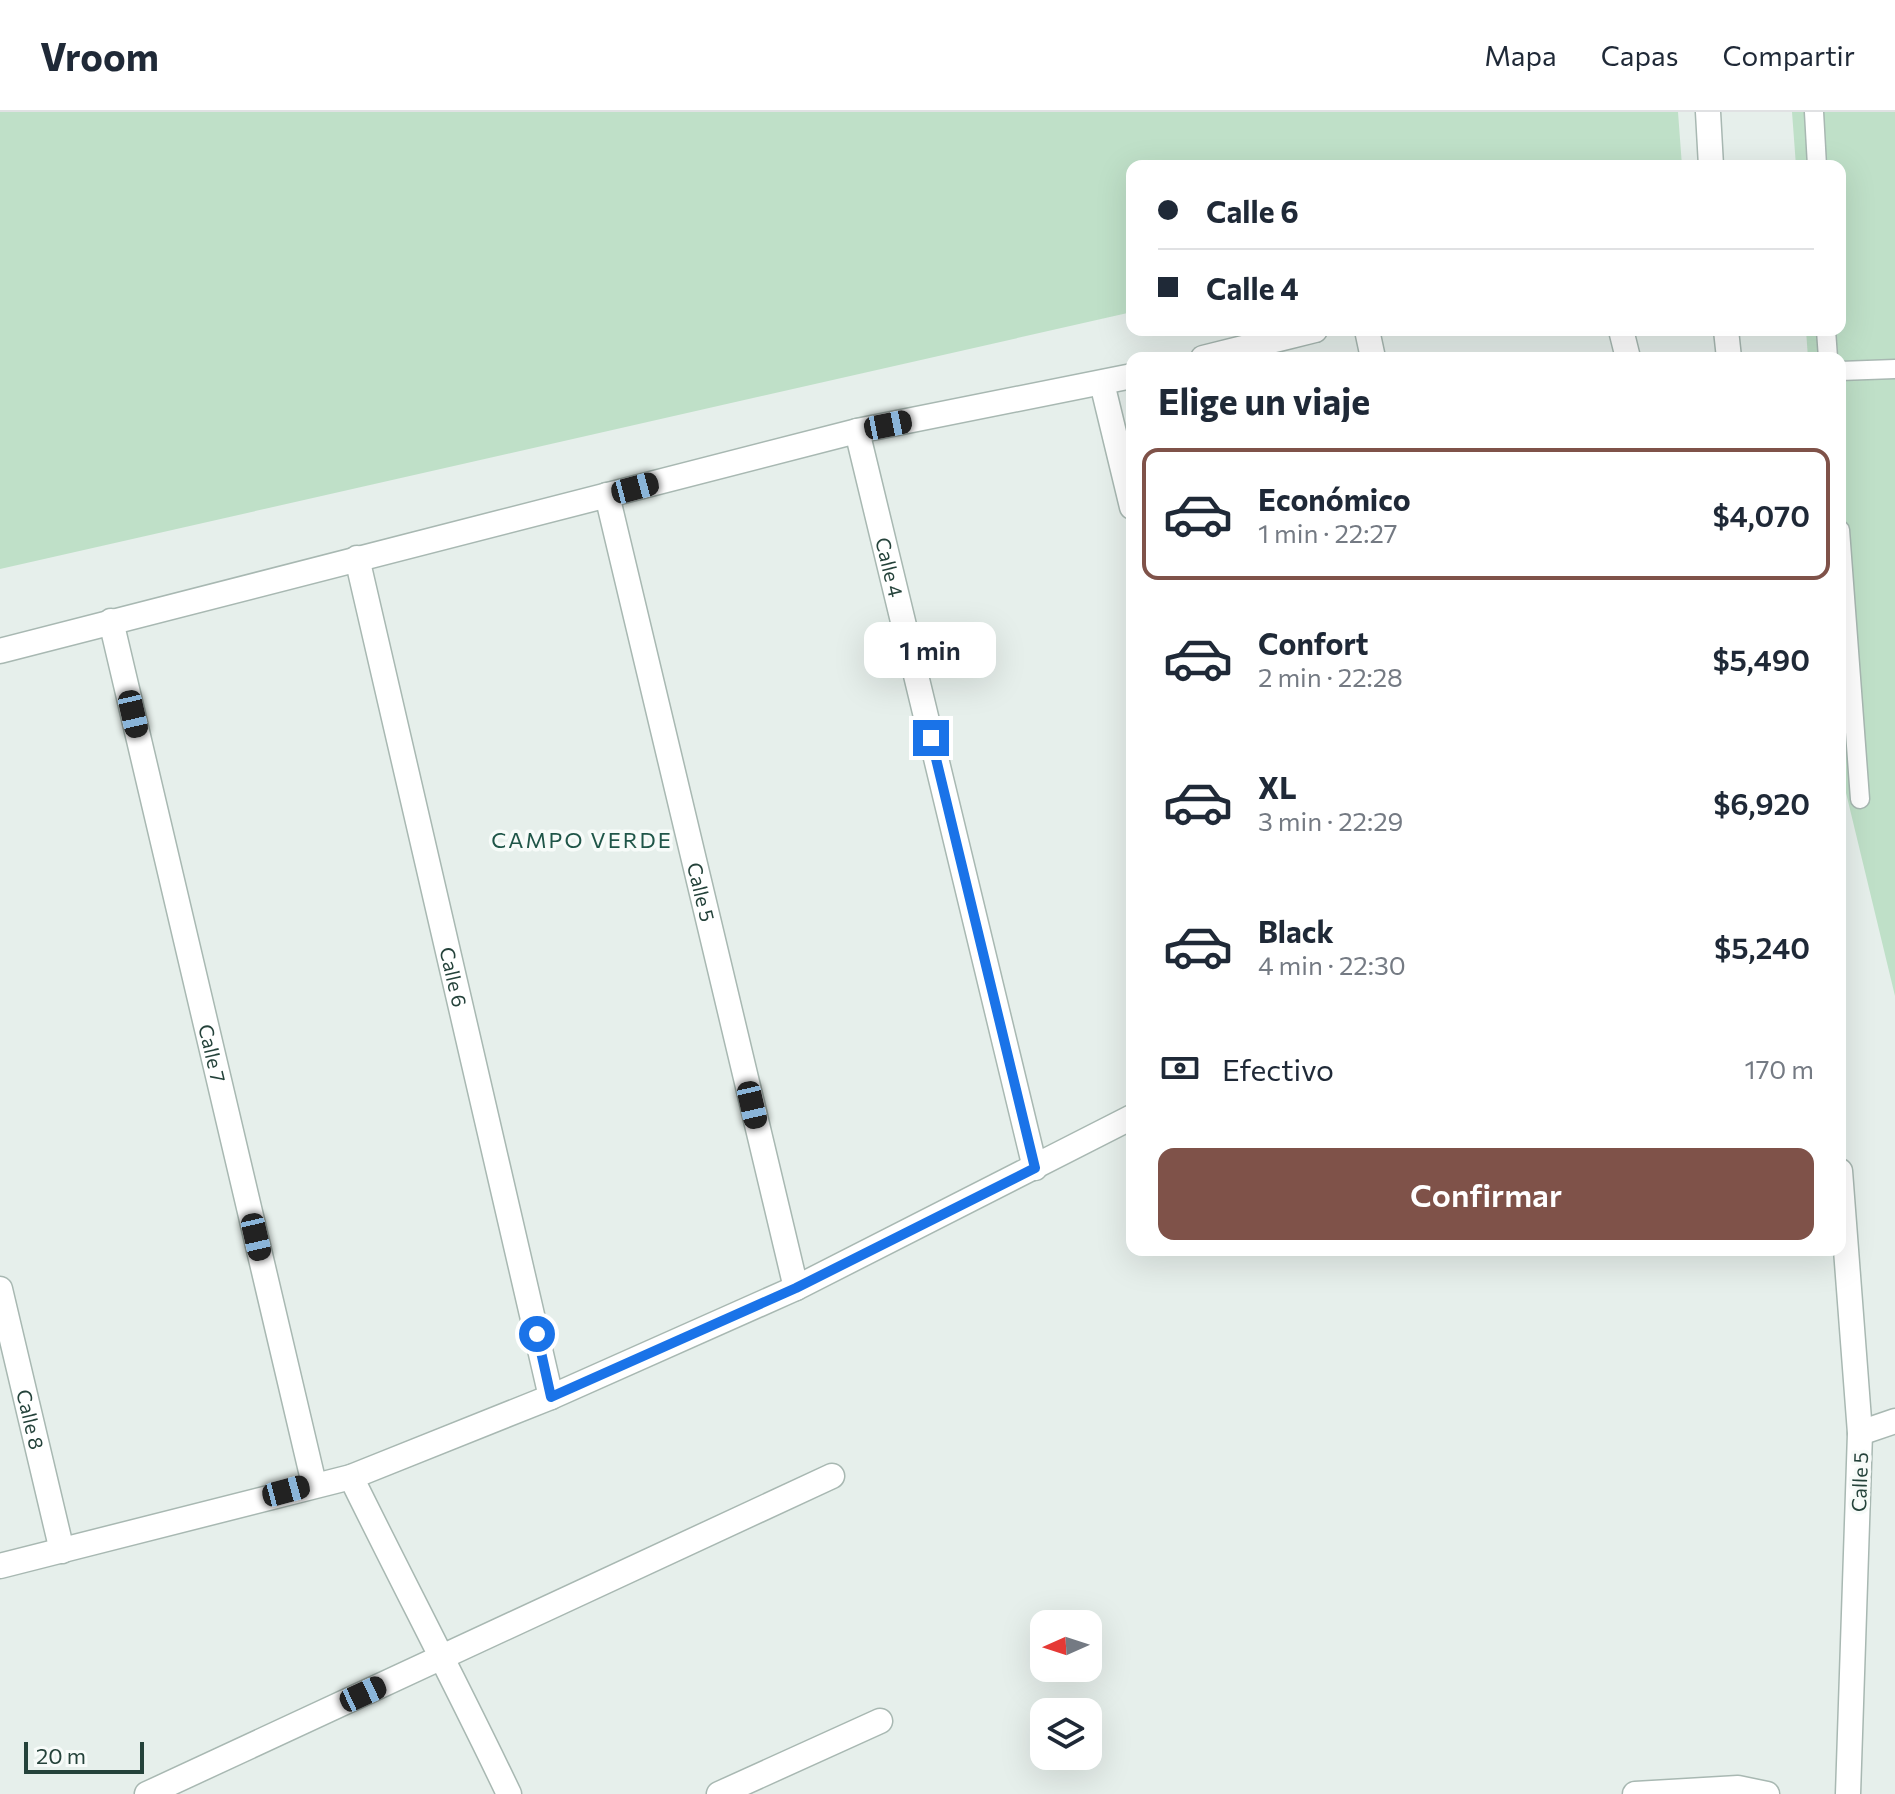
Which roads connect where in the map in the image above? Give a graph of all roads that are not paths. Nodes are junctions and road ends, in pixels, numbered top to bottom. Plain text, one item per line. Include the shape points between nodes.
1 (1708, 112) edge
2 (1814, 112) edge
3 (1711, 160) edge
4 (1817, 160) edge
5 (1291, 336) edge
6 (1227, 352) edge
7 (1895, 369) edge
8 (1846, 371) edge
9 (1126, 377) edge
10 (1102, 383) junction
11 (857, 431) junction
12 (1126, 482) edge
13 (607, 495) junction
14 (357, 558) junction
15 (1846, 611) edge
16 (111, 621) junction
17 (0, 651) edge
18 (1860, 799) dead end
19 (1126, 1120) edge
20 (1035, 1168) junction
21 (1846, 1250) edge
22 (796, 1288) junction
23 (0, 1289) edge
24 (551, 1397) junction
25 (1895, 1421) edge
26 (1860, 1433) junction
27 (832, 1476) dead end
28 (351, 1477) junction
29 (314, 1484) junction
30 (62, 1551) junction
31 (0, 1566) edge
32 (444, 1657) junction
33 (880, 1721) dead end
34 (147, 1794) edge
35 (509, 1794) edge
36 (719, 1794) edge
37 (1635, 1794) edge
38 (1767, 1794) edge
39 (1848, 1794) edge

1 - 3 street
2 - 4 lane
5 - 6 street
7 - 8 lane
9 - 10 street
10 - 11 street
10 - 12 street
11 - 13 street
11 - 20 street, Calle 4
13 - 14 street
13 - 22 street, Calle 5
14 - 16 street
14 - 24 street, Calle 6
15 - 18 lane
16 - 17 street
16 - 29 street, Calle 7
19 - 20 street
20 - 22 street
21 - 26 street, Calle 5
22 - 24 street
23 - 30 street, Calle 8
24 - 28 street
25 - 26 street
26 - 39 street, Calle 5
27 - 32 street
28 - 29 street
28 - 32 street
29 - 30 street
30 - 31 street
32 - 34 street
32 - 35 street
33 - 36 street
37 - 38 street via 1738,1788

